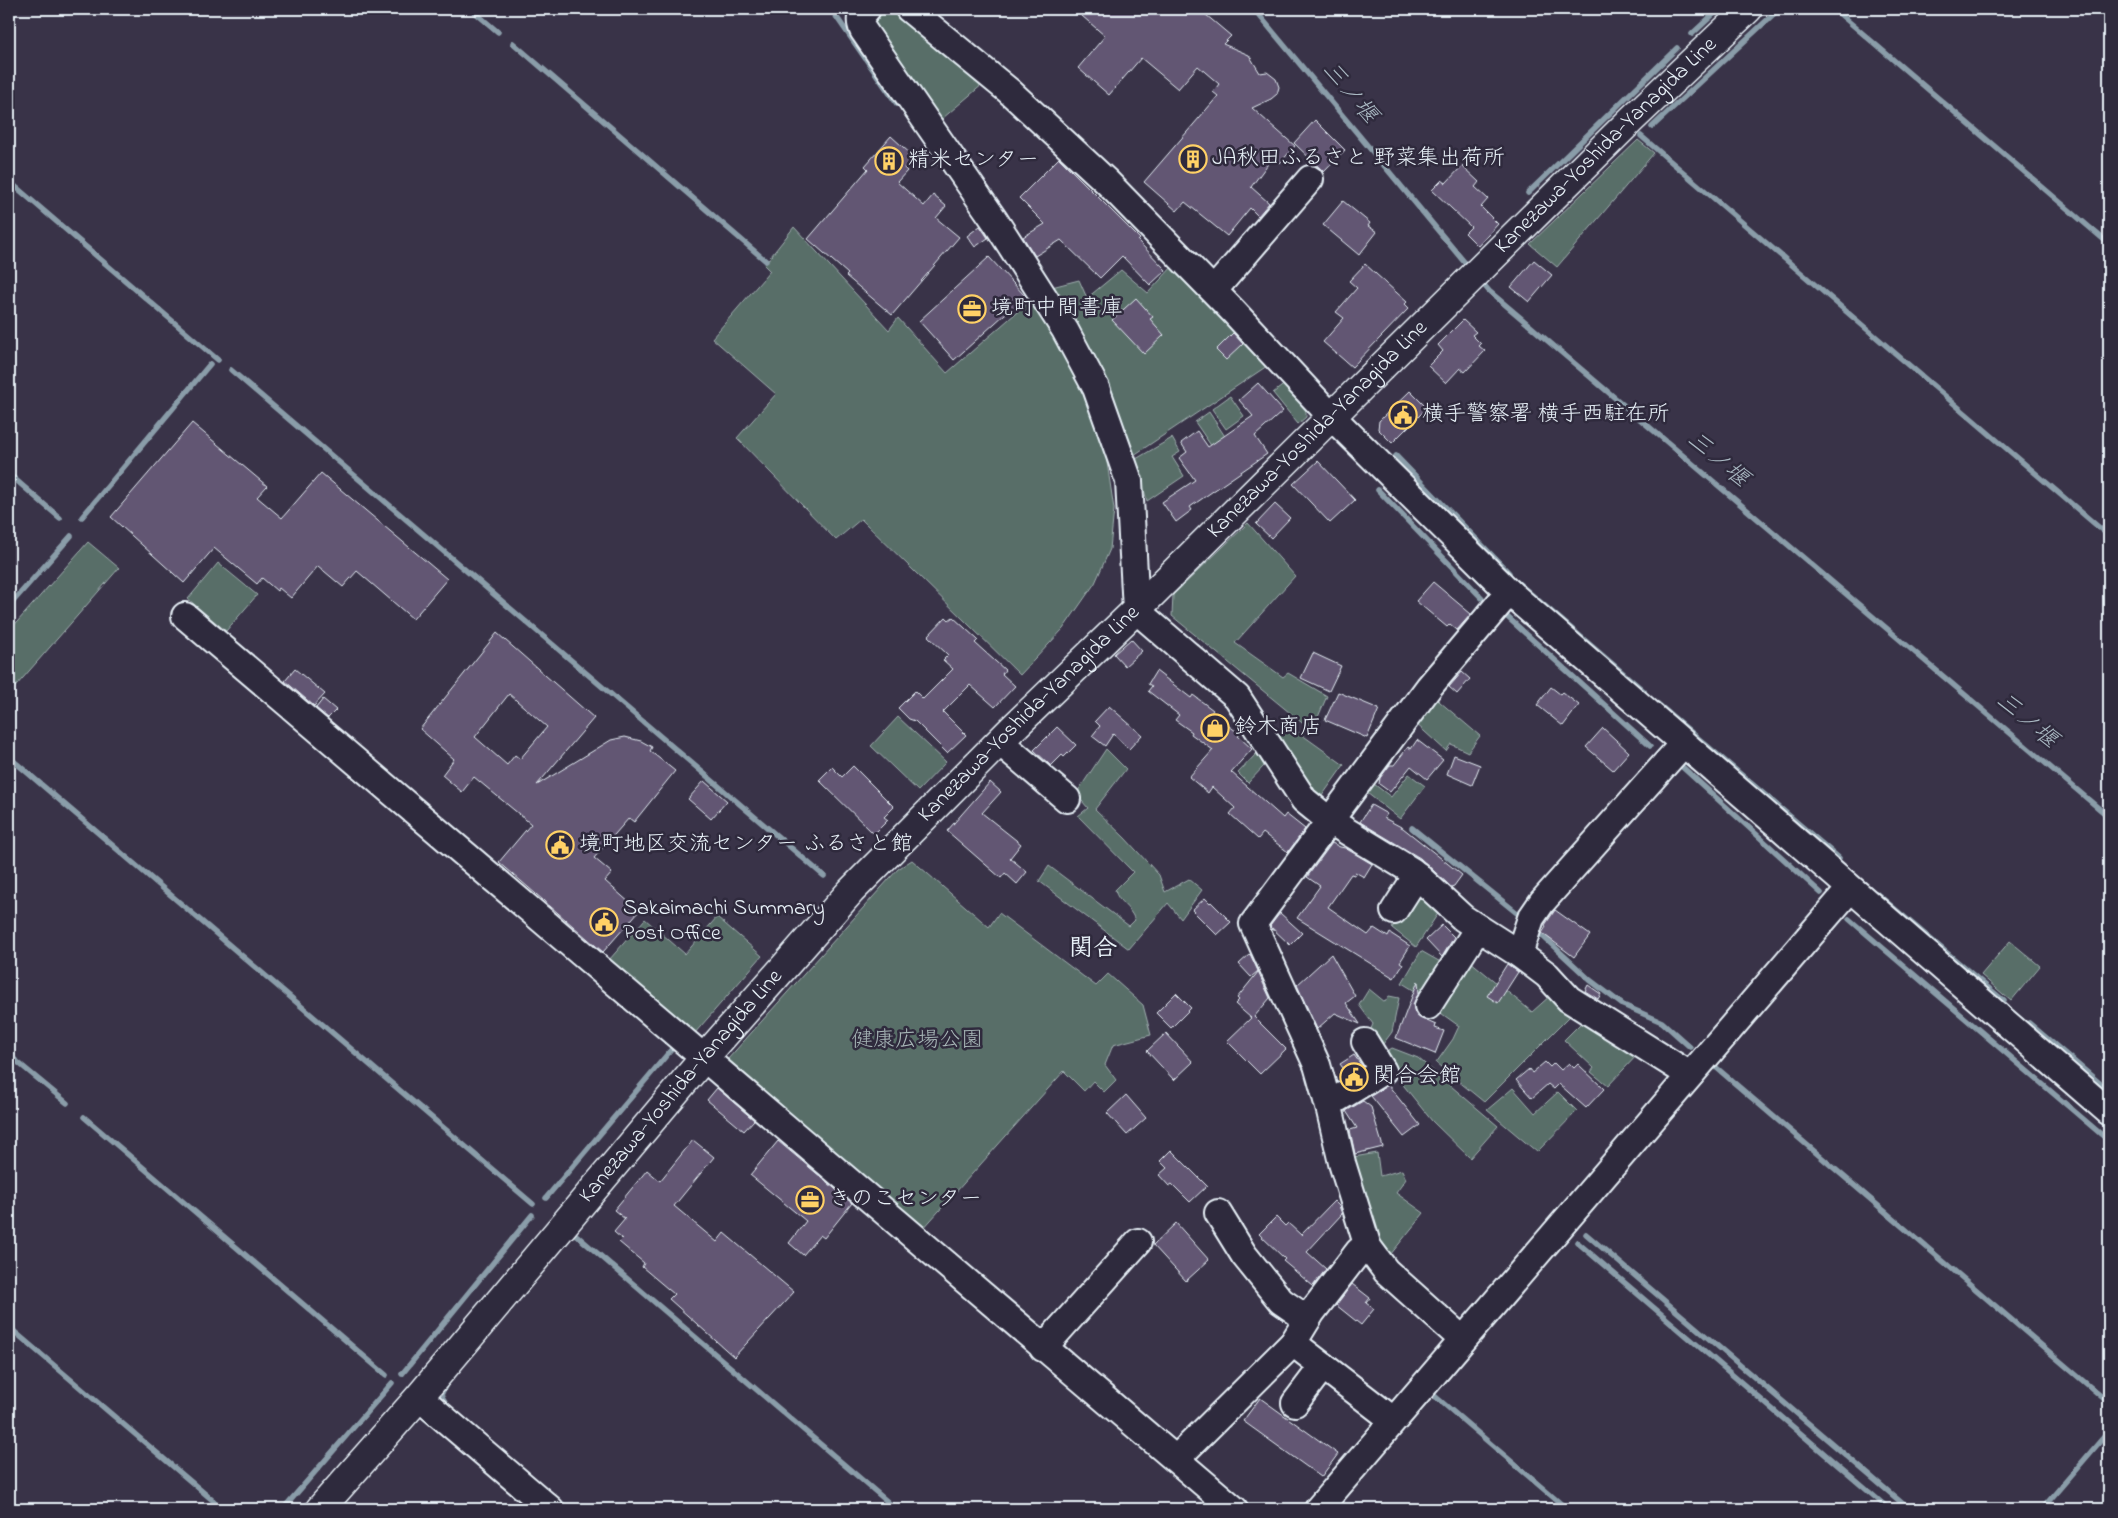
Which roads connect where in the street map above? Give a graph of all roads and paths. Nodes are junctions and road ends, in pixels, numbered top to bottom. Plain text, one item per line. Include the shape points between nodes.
1 (867, 9) edge
2 (910, 9) edge
3 (1748, 9) edge
4 (1310, 179) dead end
5 (1214, 290) junction
6 (1331, 416) junction
7 (1509, 592) junction
8 (1136, 610) junction
9 (185, 616) dead end
10 (1000, 742) junction
11 (1683, 744) junction
12 (1067, 800) dead end
13 (1330, 822) junction
14 (1417, 875) junction
15 (1850, 889) junction
16 (1394, 911) dead end
17 (1478, 928) junction
18 (1519, 954) junction
19 (1428, 1006) dead end
20 (1365, 1042) dead end
21 (704, 1058) junction
22 (1690, 1075) junction
23 (1329, 1104) junction
24 (2109, 1112) edge
25 (1218, 1213) dead end
26 (1138, 1242) dead end
27 (1368, 1247) junction
28 (1307, 1319) junction
29 (1462, 1339) junction
30 (1293, 1343) junction
31 (1043, 1348) junction
32 (1323, 1366) junction
33 (419, 1397) junction
34 (1295, 1403) dead end
35 (1393, 1420) junction
36 (1176, 1459) junction
37 (320, 1509) edge
38 (550, 1509) edge
39 (1234, 1509) edge
40 (1318, 1509) edge

1 - 8 street via 860,17 862,30 995,222 1064,330 1096,388 1129,480
2 - 5 street via 1074,150
3 - 6 main road, Kanezawa-Yoshida-Yanagida Line
4 - 5 street
5 - 6 street
6 - 7 street
6 - 8 main road, Kanezawa-Yoshida-Yanagida Line
7 - 11 street
7 - 13 street via 1429,687
8 - 10 main road, Kanezawa-Yoshida-Yanagida Line
8 - 13 street via 1237,697 1304,800
9 - 21 street
10 - 12 street
10 - 21 main road, Kanezawa-Yoshida-Yanagida Line via 851,891
11 - 15 street
11 - 18 street via 1542,902 1531,918
13 - 14 street
13 - 23 street via 1253,924 1317,1065
14 - 16 street
14 - 17 street via 1462,918
15 - 22 street
15 - 24 street
17 - 18 street
17 - 19 street
18 - 22 street via 1584,1010
20 - 23 street via 1383,1070
21 - 31 street
21 - 33 main road, Kanezawa-Yoshida-Yanagida Line
22 - 29 street
23 - 27 street via 1342,1163
25 - 28 street via 1244,1255 1281,1301
26 - 31 street
27 - 28 street via 1359,1251
27 - 29 street via 1386,1271
28 - 30 street
29 - 35 street
30 - 32 street
30 - 36 street
31 - 36 street
32 - 34 street
32 - 35 street
33 - 37 main road, Kanezawa-Yoshida-Yanagida Line
33 - 38 street
35 - 40 street
36 - 39 street

